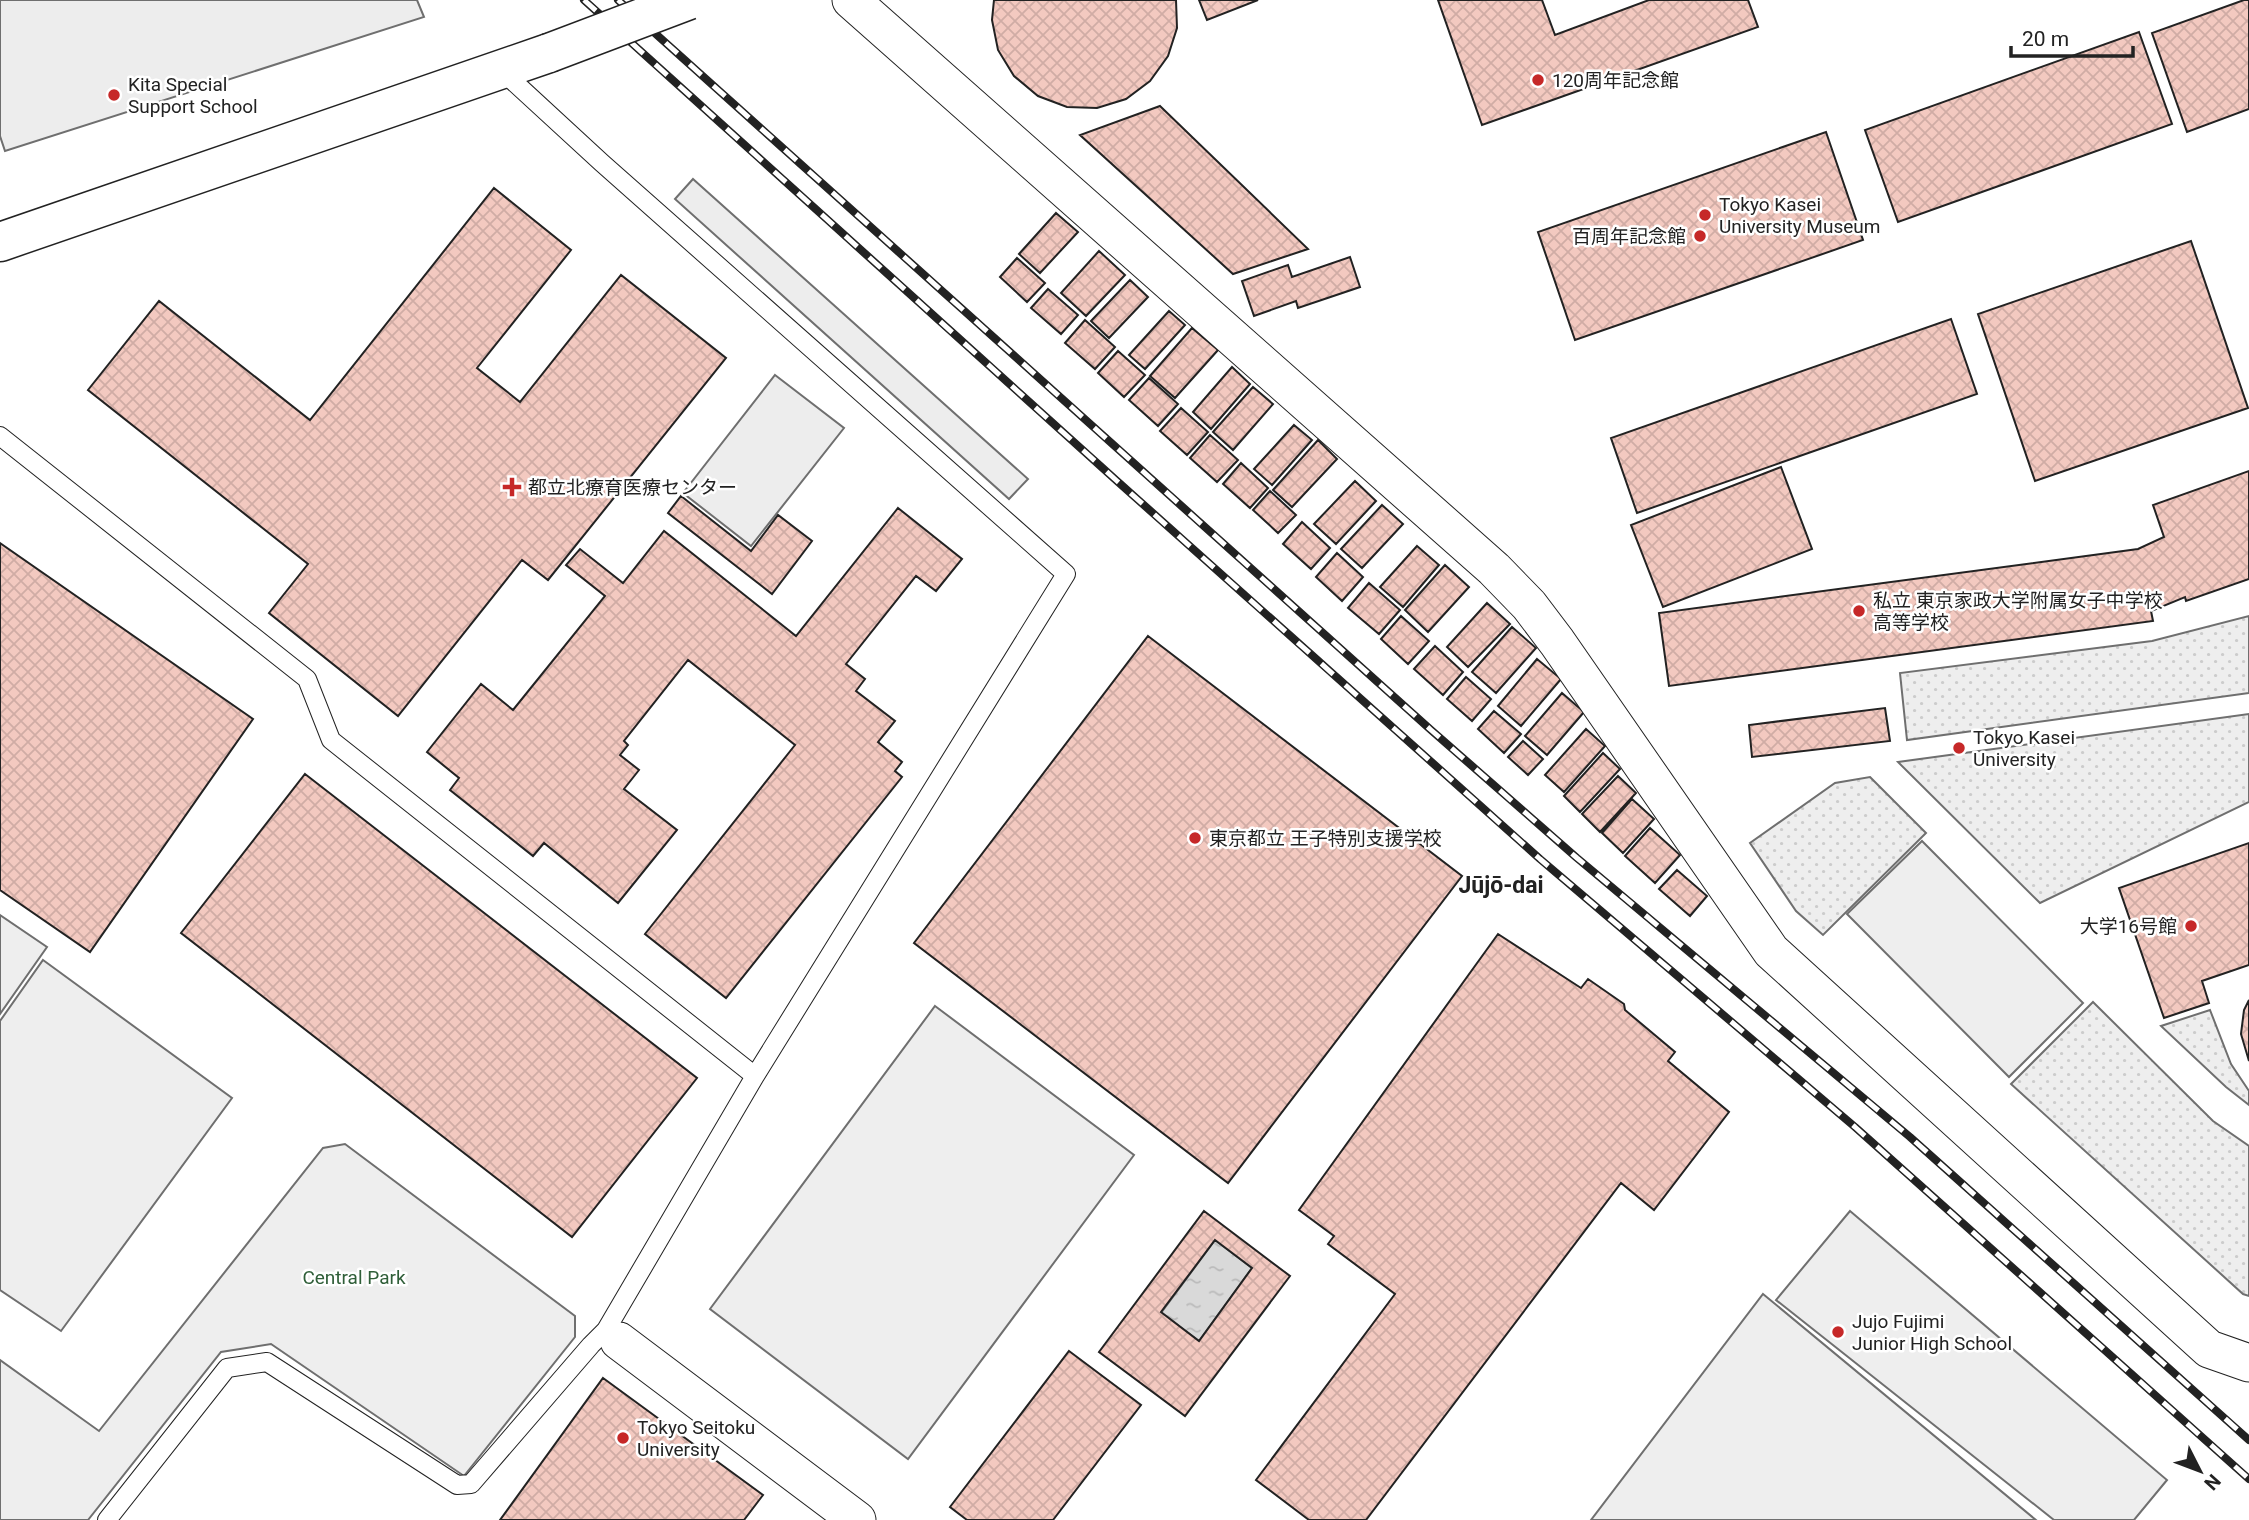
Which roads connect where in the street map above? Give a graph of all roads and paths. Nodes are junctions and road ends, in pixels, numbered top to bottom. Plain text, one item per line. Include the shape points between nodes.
1 (689, 0) edge
2 (850, 0) edge
3 (501, 70) junction
4 (0, 242) edge
5 (0, 436) edge
6 (755, 1076) junction
7 (612, 1336) junction
8 (2249, 1363) edge
9 (107, 1520) edge
10 (856, 1520) edge

1 - 3 street, bridge
2 - 8 street via 1494,569 1558,642 1771,951 2209,1349
3 - 4 street
3 - 6 lane via 1066,574
5 - 6 lane via 307,679 331,740
6 - 7 lane
7 - 9 lane via 591,1345 471,1484 457,1485 267,1362 228,1368
7 - 10 street

